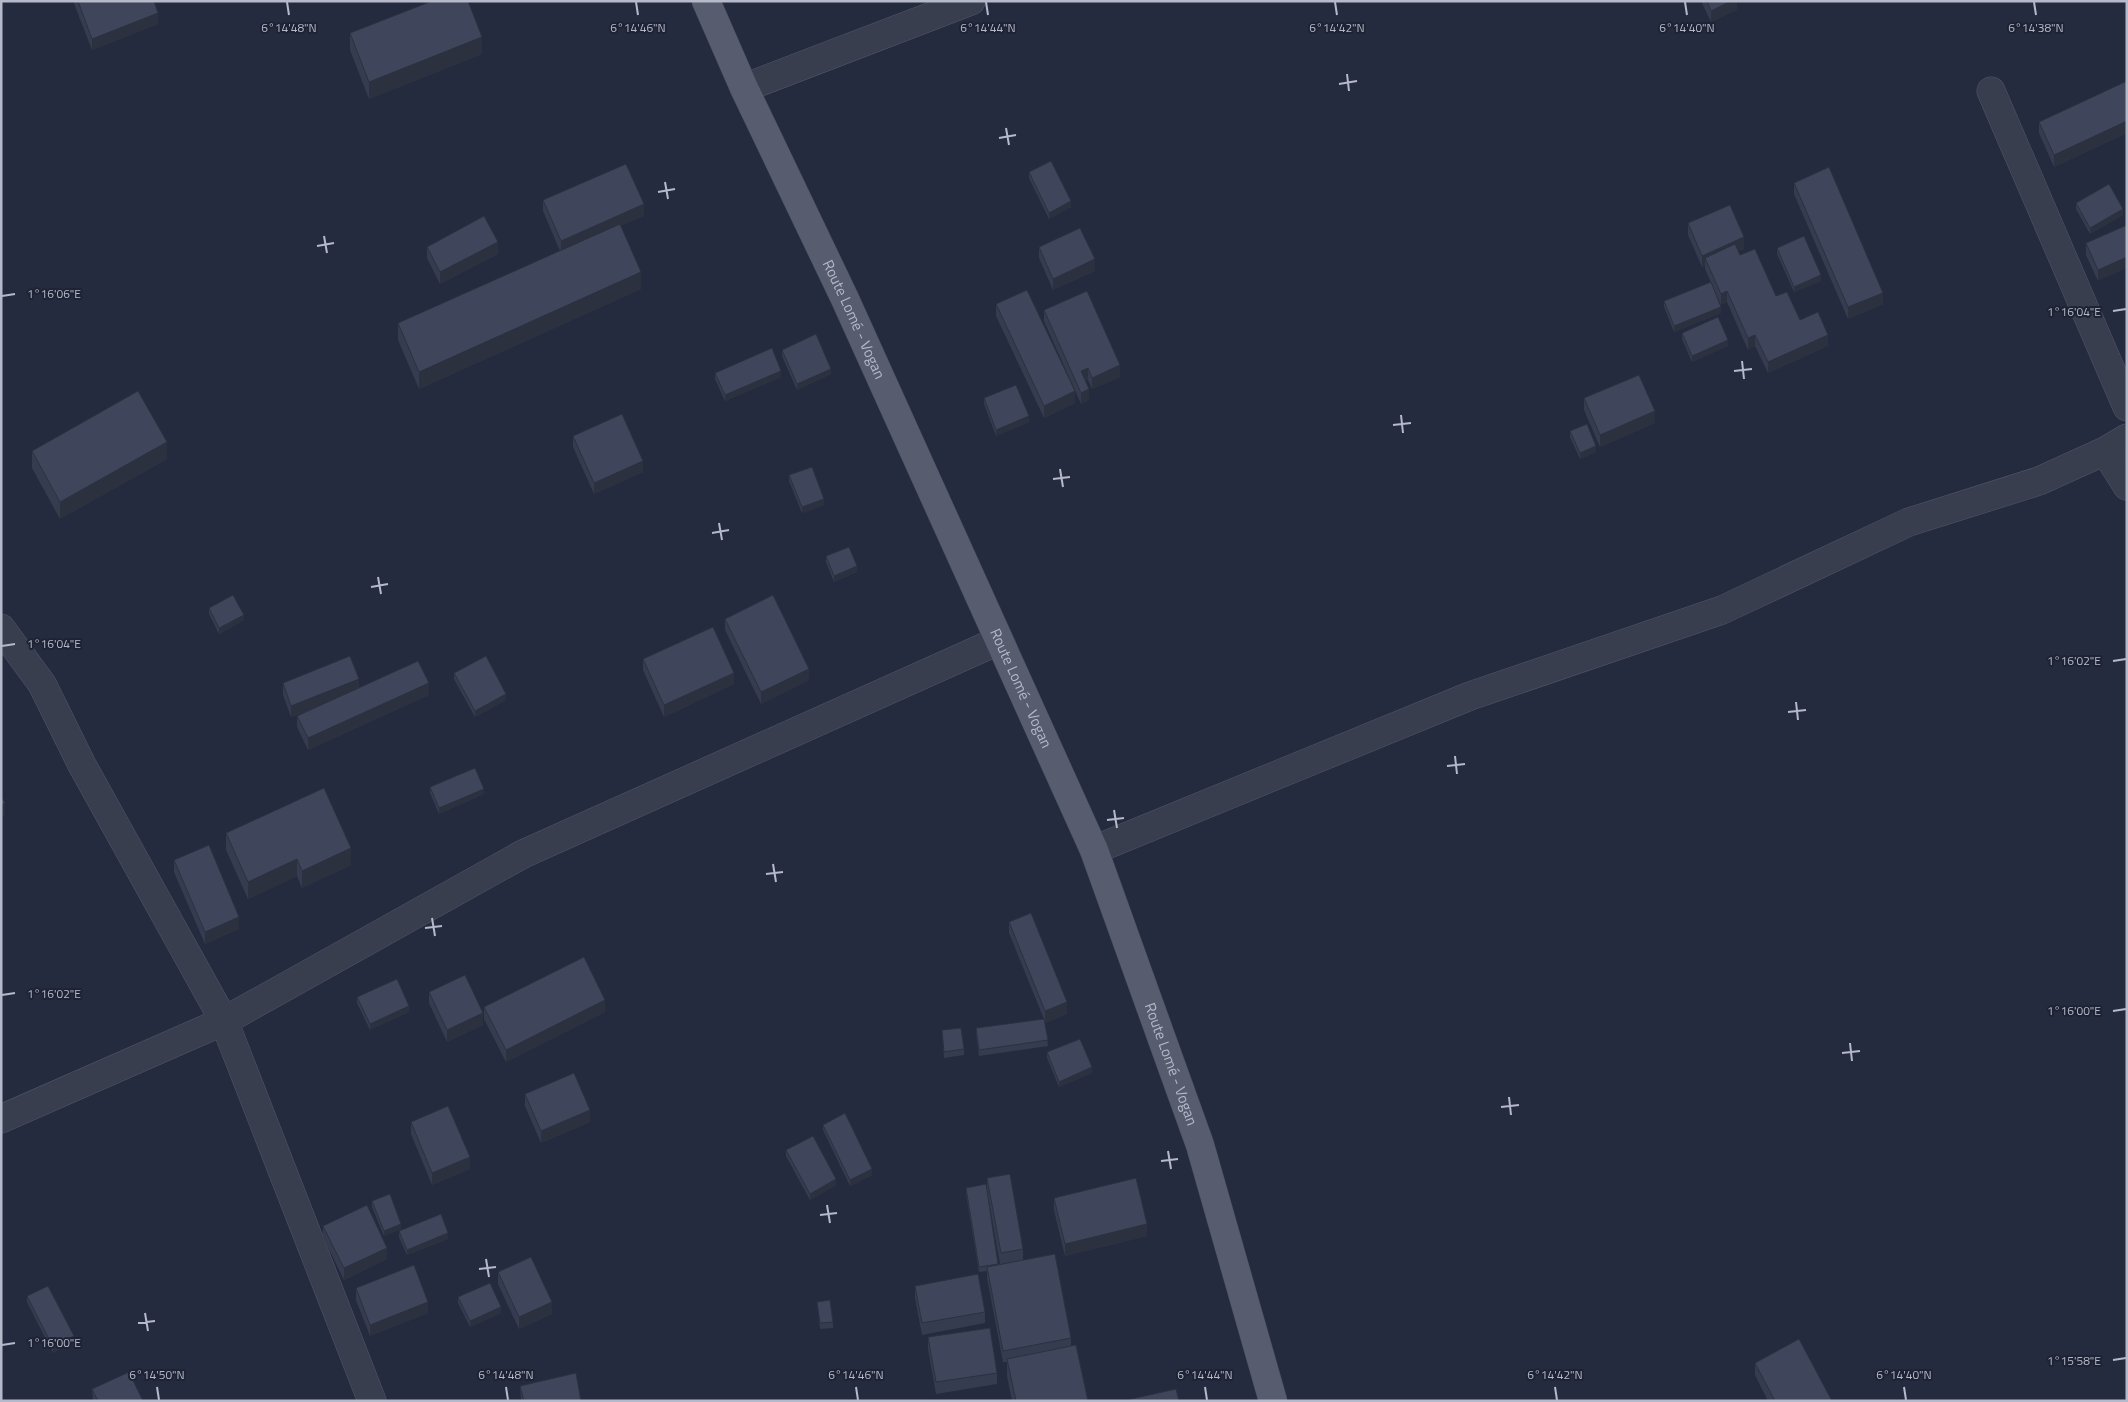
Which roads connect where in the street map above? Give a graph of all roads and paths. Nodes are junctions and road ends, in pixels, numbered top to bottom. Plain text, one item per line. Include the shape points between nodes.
1 (706, 1) edge
2 (971, 1) edge
3 (744, 88) junction
4 (1991, 91) dead end
5 (2127, 407) edge
6 (2116, 445) edge
7 (2127, 486) edge
8 (1, 628) edge
9 (998, 641) junction
10 (1094, 850) junction
11 (224, 1021) junction
12 (1, 1119) edge
13 (372, 1401) edge
14 (1273, 1401) edge

1 - 3 main road, Route Lomé - Vogan
2 - 3 street
3 - 9 main road, Route Lomé - Vogan via 845,299
4 - 5 street
6 - 7 street
6 - 10 street via 2040,481 1909,522 1722,610 1470,696
8 - 11 street via 42,684 82,765
9 - 10 main road, Route Lomé - Vogan
9 - 11 street via 523,854
10 - 14 main road, Route Lomé - Vogan via 1200,1145
11 - 12 street
11 - 13 street

